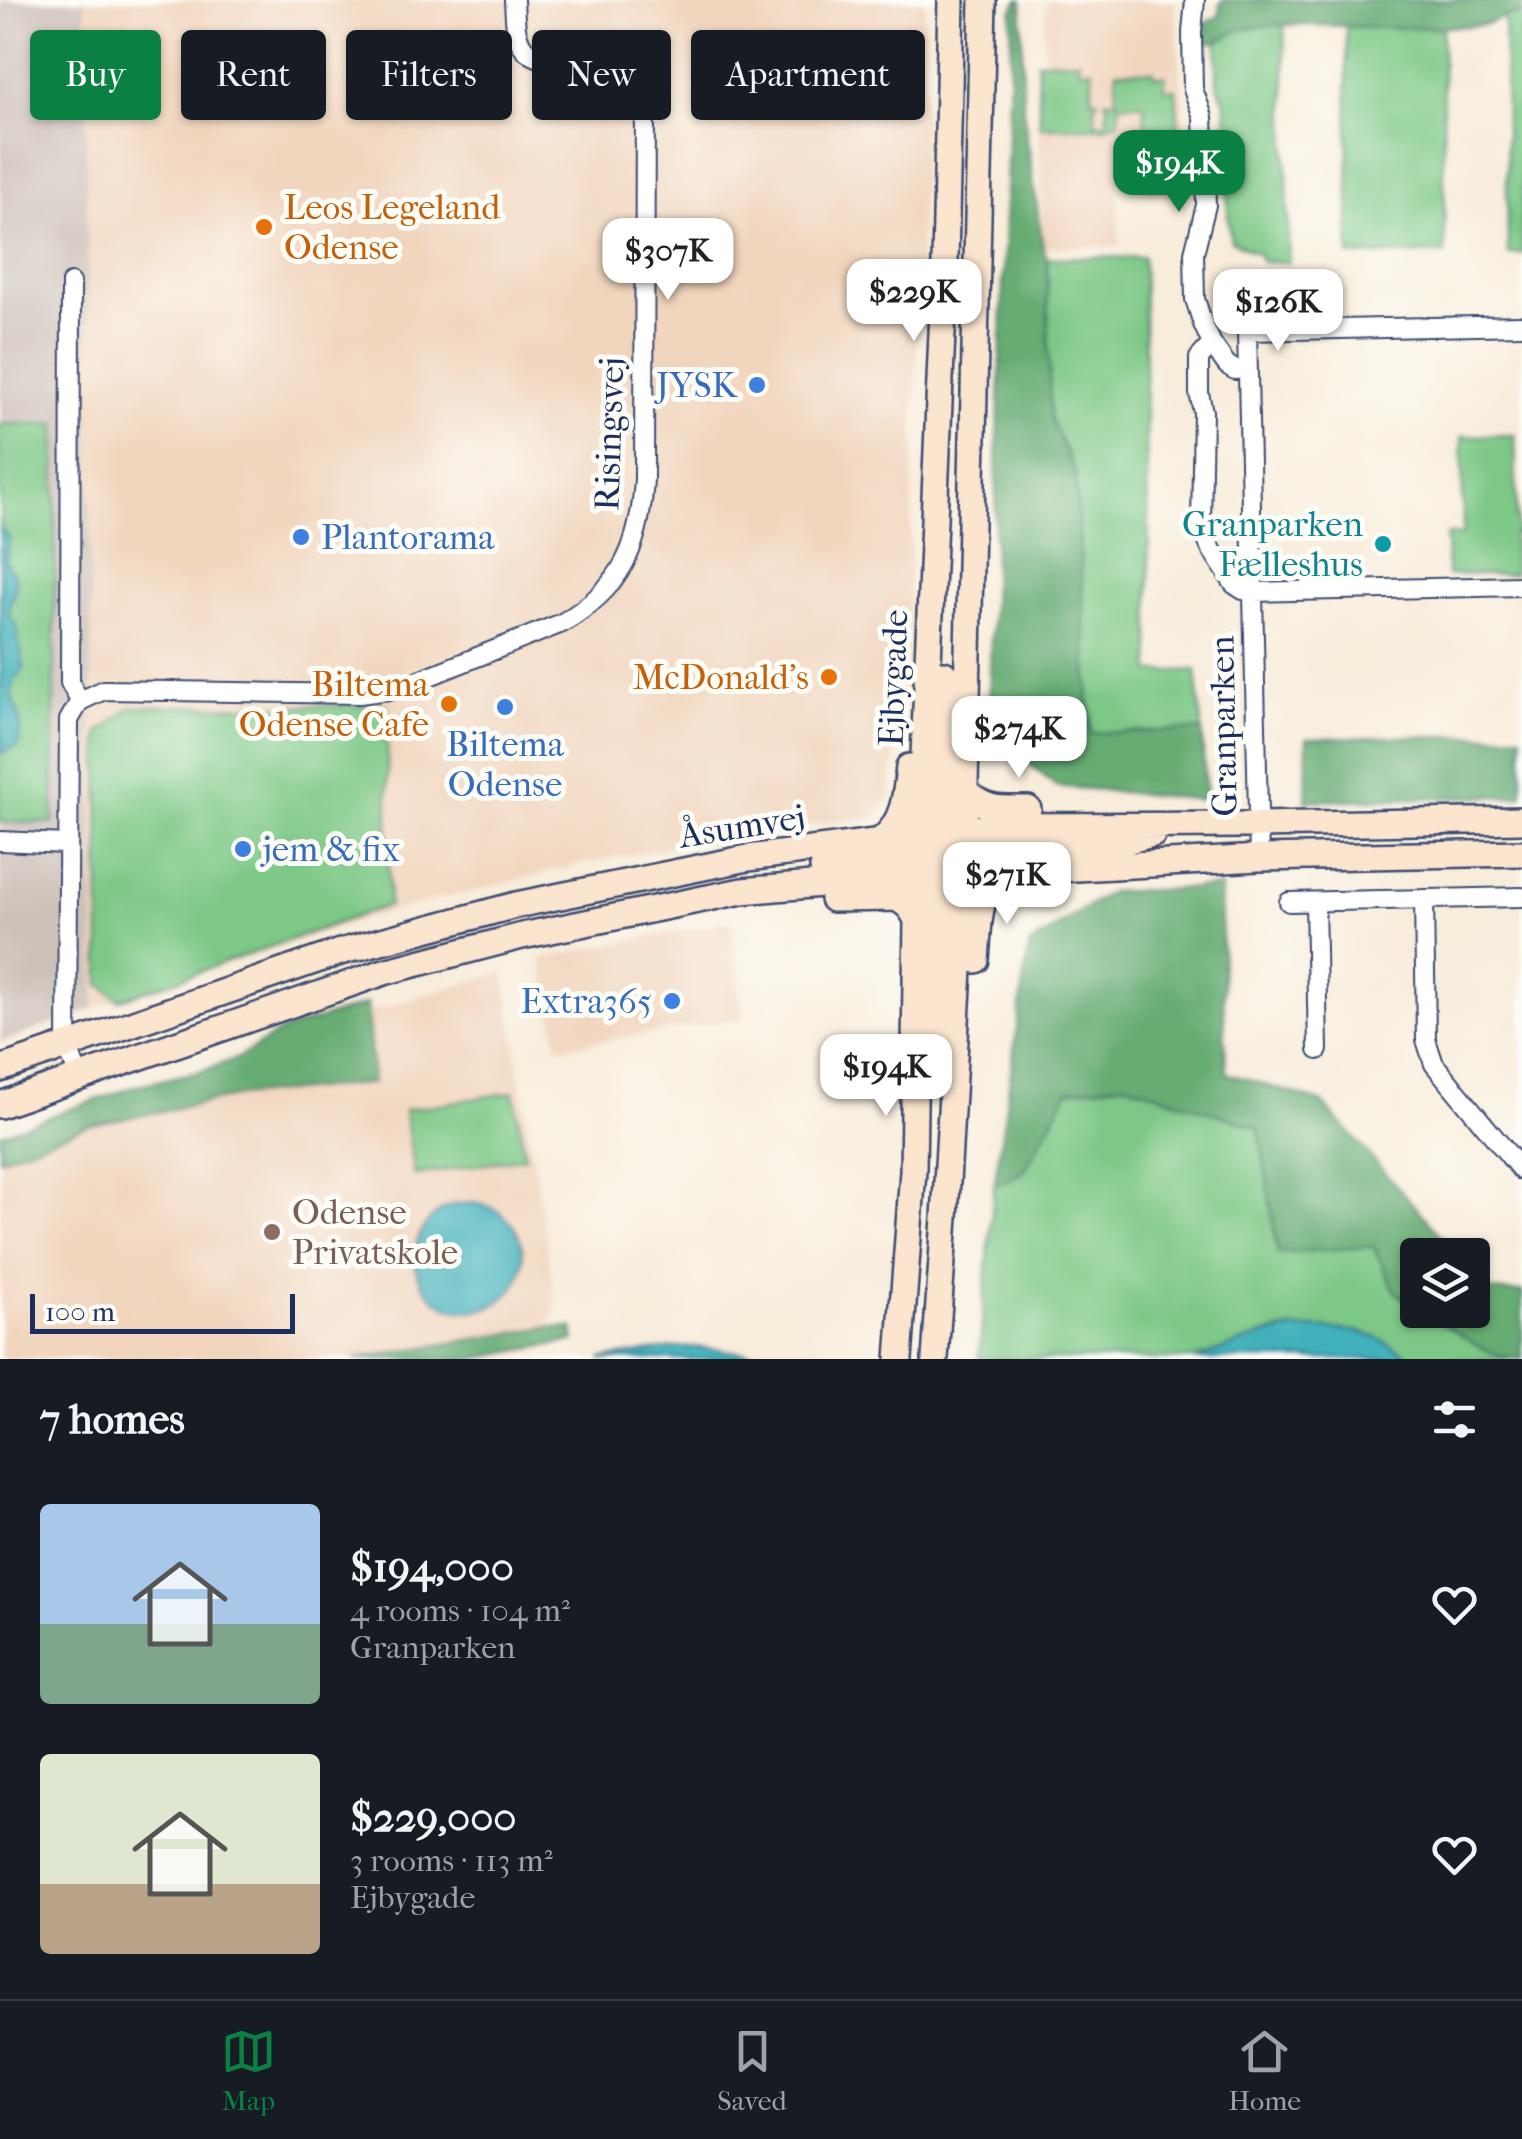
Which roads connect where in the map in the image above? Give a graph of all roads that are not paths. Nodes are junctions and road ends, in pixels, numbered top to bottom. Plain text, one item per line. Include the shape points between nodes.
1 (514, 0) edge
2 (951, 0) edge
3 (983, 0) edge
4 (1195, 0) edge
5 (71, 283) dead end
6 (1522, 326) edge
7 (1212, 344) junction
8 (1247, 369) junction
9 (935, 515) junction
10 (1522, 586) edge
11 (1253, 592) junction
12 (928, 689) junction
13 (80, 701) junction
14 (964, 790) junction
15 (1522, 820) edge
16 (1258, 825) junction
17 (1182, 826) junction
18 (0, 841) edge
19 (880, 841) junction
20 (67, 844) junction
21 (942, 853) junction
22 (1522, 853) edge
23 (1259, 858) junction
24 (1001, 872) junction
25 (742, 891) junction
26 (1522, 897) edge
27 (1424, 899) junction
28 (1289, 902) dead end
29 (1315, 902) junction
30 (917, 920) junction
31 (68, 1046) junction
32 (1318, 1050) dead end
33 (0, 1069) edge
34 (79, 1077) junction
35 (0, 1105) edge
36 (950, 1133) junction
37 (1522, 1171) edge
38 (898, 1359) edge
39 (935, 1359) edge

1 - 13 street, Risingsvej via 526,52 546,60 622,62 638,69 645,82 644,479 642,515 622,568 596,600 562,623 397,688 359,694 104,690
2 - 9 street, Ejbygade
3 - 14 street, Ejbygade
4 - 7 street via 1193,89 1203,118 1206,205 1194,252 1195,300
5 - 13 street via 70,683
6 - 8 street, Granparken via 1247,331
7 - 8 street via 1235,370
7 - 11 street via 1199,358 1201,524 1234,584
8 - 11 street, Granparken
9 - 12 street, Ejbygade
9 - 21 street via 944,624
10 - 11 street, Granparken
11 - 16 street, Granparken
12 - 19 street via 902,813
12 - 21 street, Ejbygade
13 - 20 street via 69,720
14 - 17 street via 990,808 1095,810
14 - 21 street, Ejbygade
15 - 16 street
16 - 17 street
16 - 23 street, Granparken
17 - 21 street via 1122,842
18 - 20 street
19 - 21 street, Åsumvej
19 - 31 street, Åsumvej via 748,858 516,905 340,952
20 - 31 street
21 - 24 street, Åsumvej
21 - 25 street, Åsumvej
21 - 30 street, Ejbygade
21 - 36 street, Ejbygade
22 - 23 street, Åsumvej
23 - 24 street, Åsumvej
24 - 36 street via 982,902 971,1024
25 - 30 street via 774,902 896,898
25 - 34 street, Åsumvej via 384,972
26 - 27 street
27 - 29 street
27 - 37 street via 1426,1040 1434,1064
28 - 29 street
29 - 32 street
30 - 38 street, Ejbygade via 913,1171
31 - 33 street, Åsumvej
31 - 34 street
34 - 35 street, Åsumvej
36 - 39 street, Ejbygade

